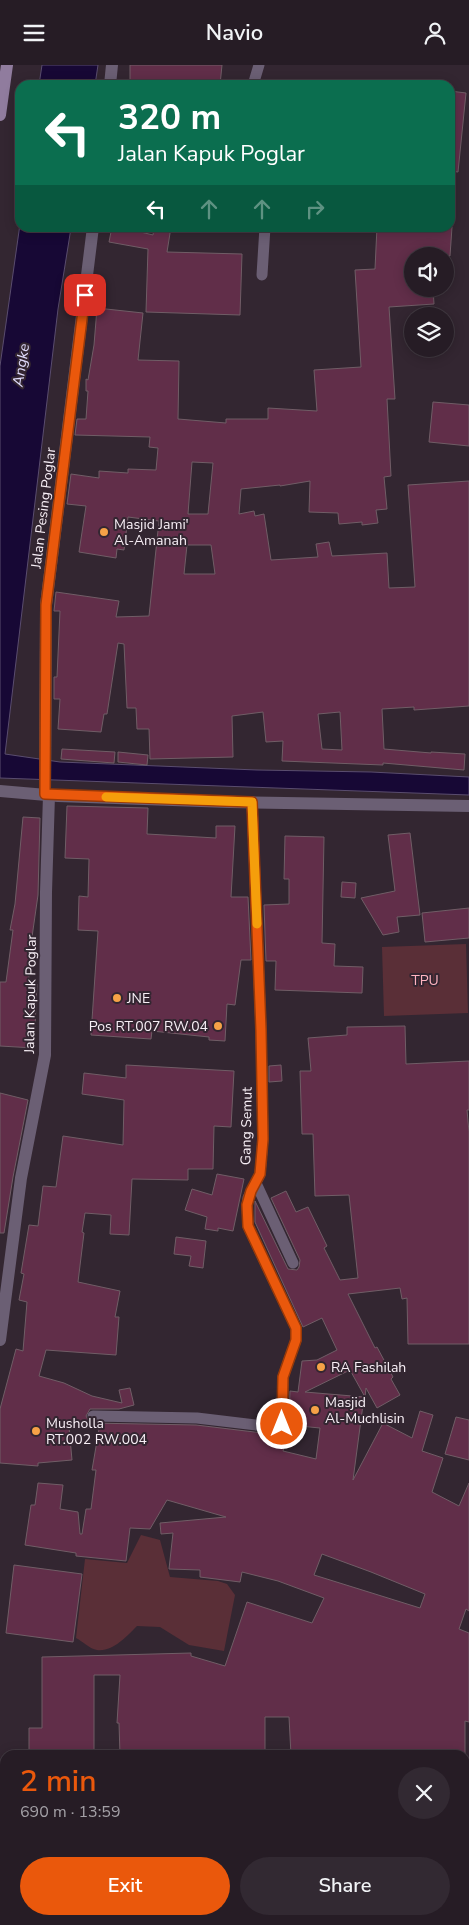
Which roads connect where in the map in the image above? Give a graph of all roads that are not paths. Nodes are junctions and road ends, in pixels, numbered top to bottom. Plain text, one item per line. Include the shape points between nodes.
1 (6, 65) edge
2 (112, 65) edge
3 (259, 65) edge
4 (110, 80) edge
5 (254, 80) edge
6 (0, 115) edge
7 (92, 232) edge
8 (265, 232) edge
9 (262, 275) dead end
10 (0, 786) edge
11 (0, 791) edge
12 (43, 791) junction
13 (252, 802) junction
14 (469, 806) edge
15 (256, 1183) junction
16 (293, 1263) dead end
17 (0, 1340) edge
18 (93, 1416) dead end

1 - 6 main road
2 - 4 street
3 - 5 street
7 - 12 street, Jalan Pesing Poglar via 46,605
8 - 9 street
10 - 12 street
11 - 12 street
12 - 13 street via 64,795
12 - 17 street, Jalan Kapuk Poglar via 45,1055 21,1178
13 - 14 street
13 - 15 street, Gang Semut via 263,1139 260,1174
15 - 16 street
15 - 18 street, Gang Semut via 248,1198 248,1226 296,1328 296,1340 283,1377 282,1424 272,1427 197,1418

